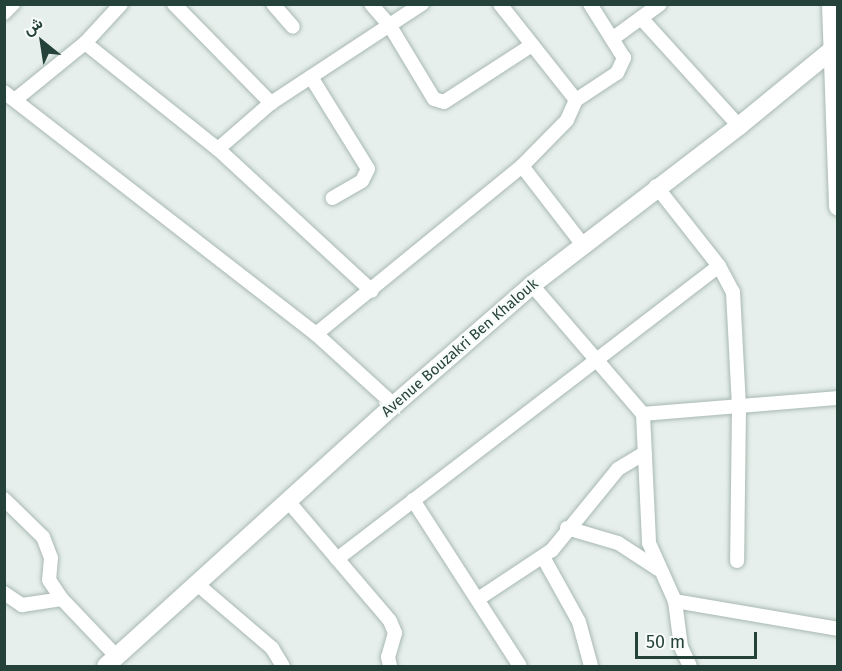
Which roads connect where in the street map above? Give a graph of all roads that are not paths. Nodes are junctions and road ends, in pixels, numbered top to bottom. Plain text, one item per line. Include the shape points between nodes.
1 (14, 4) edge
2 (121, 4) edge
3 (174, 4) edge
4 (273, 4) edge
5 (371, 4) edge
6 (422, 4) edge
7 (500, 4) edge
8 (590, 4) edge
9 (660, 4) edge
10 (831, 4) edge
11 (4, 14) edge
12 (641, 18) junction
13 (390, 26) junction
14 (293, 27) dead end
15 (612, 39) junction
16 (85, 43) junction
17 (532, 45) junction
18 (835, 48) edge
19 (311, 77) junction
20 (10, 96) edge
21 (576, 100) junction
22 (271, 103) junction
23 (739, 126) junction
24 (218, 149) junction
25 (522, 166) junction
26 (656, 186) junction
27 (332, 198) dead end
28 (837, 207) edge
29 (583, 245) junction
30 (719, 266) junction
31 (532, 285) junction
32 (372, 291) junction
33 (316, 334) junction
34 (595, 361) junction
35 (837, 398) edge
36 (394, 405) junction
37 (740, 406) junction
38 (643, 414) junction
39 (645, 453) junction
40 (4, 499) edge
41 (414, 500) junction
42 (288, 501) junction
43 (567, 528) junction
44 (543, 557) junction
45 (337, 560) junction
46 (737, 561) dead end
47 (658, 569) junction
48 (197, 584) junction
49 (4, 594) edge
50 (62, 599) junction
51 (478, 599) junction
52 (675, 601) junction
53 (837, 629) edge
54 (111, 661) edge
55 (283, 666) edge
56 (390, 666) edge
57 (520, 666) edge
58 (591, 666) edge
59 (690, 666) edge

1 - 11 street
2 - 16 street
3 - 22 street
4 - 14 street
5 - 13 street
6 - 13 street
7 - 17 street
8 - 15 street
9 - 12 street
10 - 18 street
12 - 15 street
12 - 23 street
13 - 17 street via 427,92 444,102
13 - 19 street
15 - 21 street via 624,58 622,67
16 - 20 street
16 - 24 street
17 - 21 street
18 - 23 street, Avenue Bouzakri Ben Khalouk
18 - 28 street
19 - 22 street
19 - 27 street via 368,168 362,181
20 - 33 street
21 - 25 street via 567,120
22 - 24 street
23 - 26 street, Avenue Bouzakri Ben Khalouk
24 - 32 street
25 - 29 street
25 - 32 street
26 - 29 street, Avenue Bouzakri Ben Khalouk
26 - 30 street
29 - 31 street, Avenue Bouzakri Ben Khalouk
30 - 34 street
30 - 37 street via 733,292
31 - 34 street
31 - 36 street, Avenue Bouzakri Ben Khalouk
32 - 33 street
33 - 36 street
34 - 38 street
34 - 41 street
35 - 37 street
36 - 42 street, Avenue Bouzakri Ben Khalouk
37 - 38 street
37 - 46 street
38 - 39 street
39 - 43 street via 618,469
39 - 47 street via 649,543
40 - 50 street via 43,537 51,558 49,580
41 - 45 street
41 - 51 street
42 - 45 street
42 - 48 street, Avenue Bouzakri Ben Khalouk
43 - 44 street
43 - 47 street via 618,543
44 - 51 street
44 - 58 street via 579,622
45 - 56 street via 390,621 395,633 388,657
47 - 52 street
48 - 54 street, Avenue Bouzakri Ben Khalouk
48 - 55 street via 272,648
49 - 50 street via 22,605
50 - 54 street
51 - 57 street
52 - 53 street
52 - 59 street via 681,647

